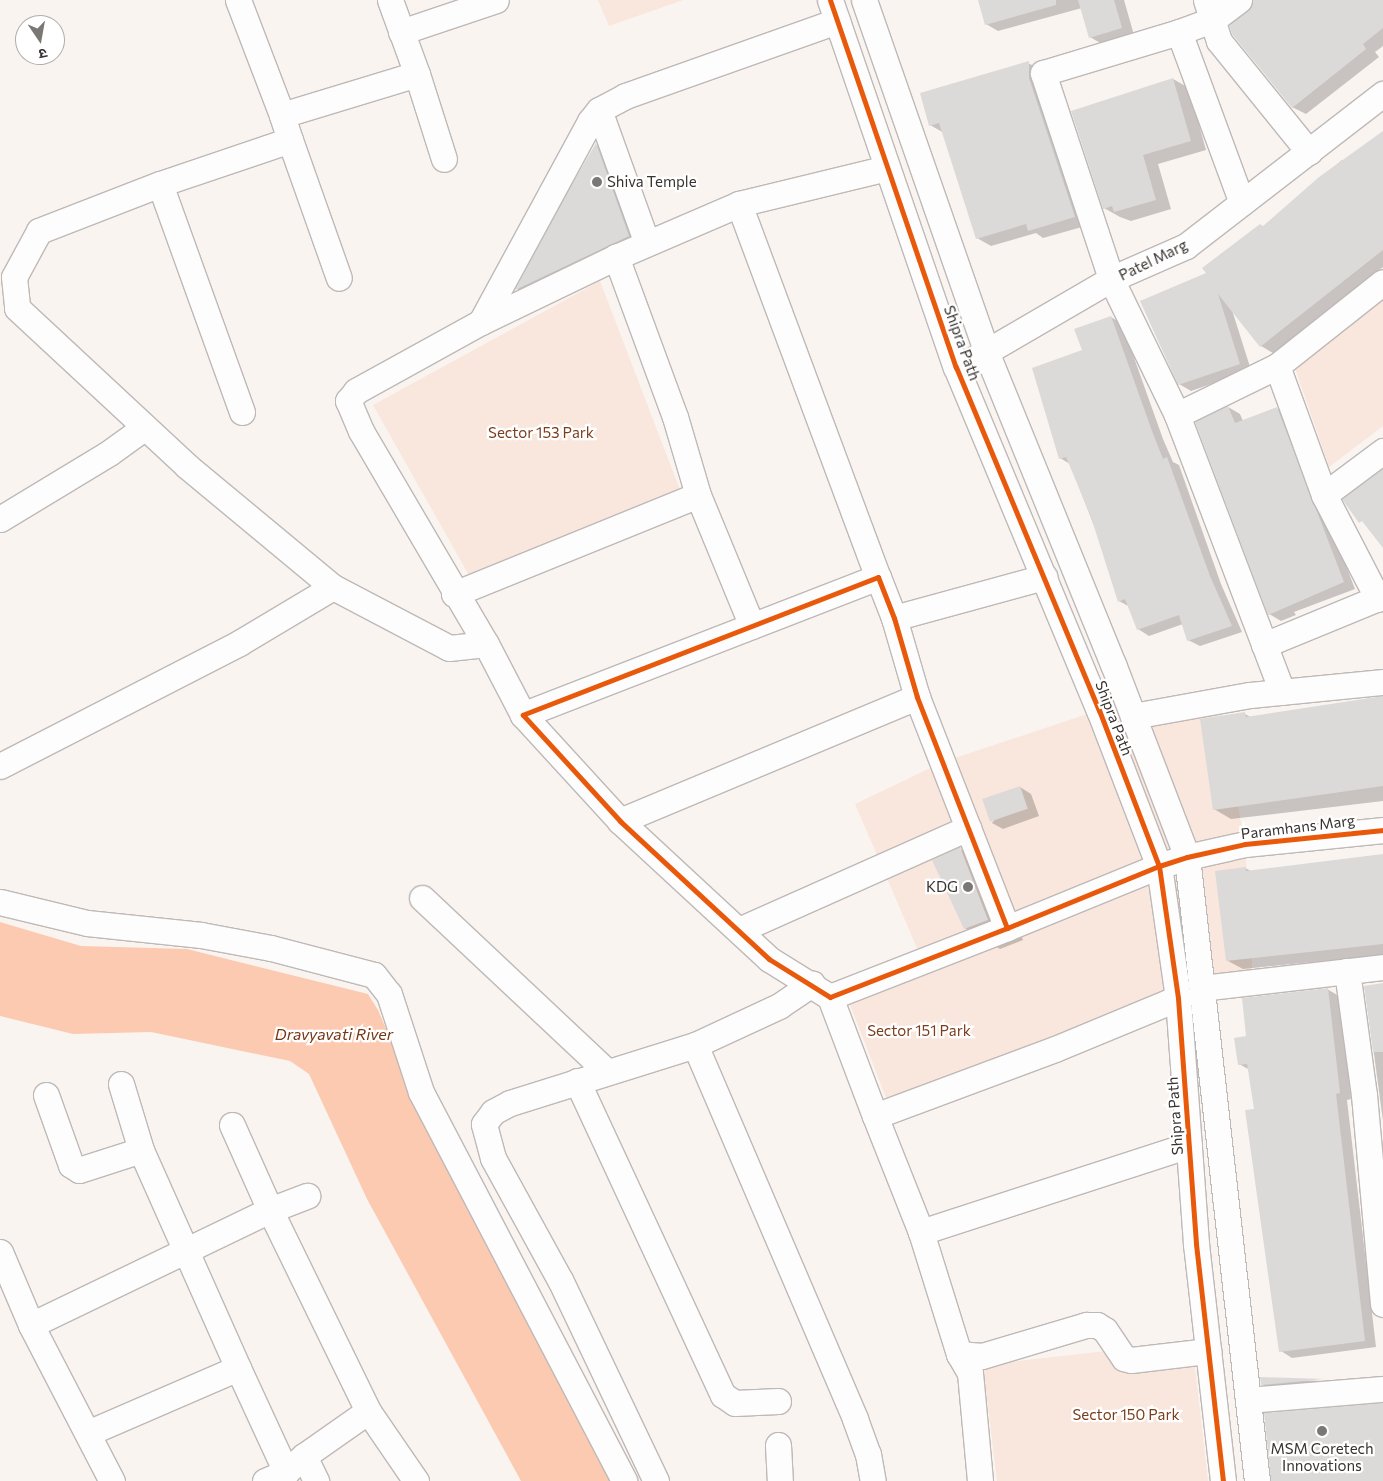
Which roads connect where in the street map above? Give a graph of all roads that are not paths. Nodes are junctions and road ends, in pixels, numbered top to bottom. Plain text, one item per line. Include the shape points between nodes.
1 (238, 0) edge
2 (390, 0) edge
3 (496, 0) edge
4 (1239, 0) edge
5 (869, 1) edge
6 (834, 10) edge
7 (1209, 10) edge
8 (401, 32) junction
9 (1179, 32) junction
10 (416, 74) junction
11 (1383, 94) edge
12 (599, 110) junction
13 (282, 116) junction
14 (290, 140) junction
15 (1309, 152) junction
16 (444, 159) dead end
17 (887, 168) junction
18 (160, 184) junction
19 (1242, 203) junction
20 (739, 204) junction
21 (647, 243) junction
22 (616, 258) junction
23 (339, 278) dead end
24 (1111, 279) junction
25 (1383, 282) edge
26 (7, 286) edge
27 (481, 322) junction
28 (987, 354) junction
29 (1277, 366) junction
30 (956, 367) junction
31 (242, 412) dead end
32 (1177, 415) junction
33 (145, 427) junction
34 (1383, 451) edge
35 (698, 495) junction
36 (1324, 495) junction
37 (0, 519) edge
38 (1044, 577) junction
39 (878, 578) junction
40 (333, 587) junction
41 (454, 594) junction
42 (1381, 597) edge
43 (894, 618) junction
44 (752, 626) junction
45 (486, 644) junction
46 (1264, 645) junction
47 (1383, 682) edge
48 (1282, 692) junction
49 (916, 697) junction
50 (523, 715) junction
51 (1132, 716) junction
52 (0, 766) edge
53 (620, 821) junction
54 (968, 828) junction
55 (1383, 830) edge
56 (1187, 857) junction
57 (1159, 866) junction
58 (422, 898) dead end
59 (0, 902) edge
60 (1007, 928) junction
61 (740, 930) junction
62 (1383, 967) edge
63 (1347, 971) junction
64 (1202, 988) junction
65 (821, 990) junction
66 (1178, 998) junction
67 (695, 1045) junction
68 (606, 1071) junction
69 (577, 1081) junction
70 (121, 1084) dead end
71 (1373, 1094) edge
72 (46, 1095) dead end
73 (875, 1116) junction
74 (232, 1125) dead end
75 (1189, 1145) junction
76 (141, 1150) junction
77 (307, 1196) dead end
78 (1378, 1198) edge
79 (270, 1210) junction
80 (921, 1232) junction
81 (187, 1250) junction
82 (0, 1252) edge
83 (1383, 1298) edge
84 (32, 1325) junction
85 (1208, 1352) junction
86 (959, 1354) junction
87 (238, 1368) junction
88 (1383, 1389) edge
89 (1248, 1400) junction
90 (778, 1401) dead end
91 (368, 1411) junction
92 (88, 1433) junction
93 (778, 1445) dead end
94 (304, 1456) junction
95 (275, 1477) edge
96 (112, 1481) edge
97 (316, 1481) edge
98 (416, 1481) edge
99 (624, 1481) edge
100 (656, 1481) edge
101 (780, 1481) edge
102 (873, 1481) edge
103 (980, 1481) edge
104 (1223, 1481) edge
105 (1257, 1481) edge

1 - 13 street
2 - 8 street
3 - 8 street
4 - 7 street
5 - 28 street, Shipra Path
6 - 12 street via 625,96
6 - 17 street, Shipra Path
7 - 9 street
7 - 15 street via 1219,41
8 - 10 street
9 - 19 street
9 - 24 street via 1043,73
10 - 13 street
10 - 16 street
11 - 15 street, Patel Marg
12 - 21 street
12 - 27 street via 590,121
13 - 14 street
14 - 18 street
14 - 23 street
15 - 19 street, Patel Marg
17 - 20 street
17 - 30 street, Shipra Path
18 - 26 street via 39,231
18 - 31 street
19 - 24 street, Patel Marg via 1186,246
20 - 21 street
20 - 39 street
21 - 22 street
22 - 27 street
22 - 35 street via 675,417
24 - 28 street, Patel Marg
24 - 32 street
25 - 29 street
26 - 33 street via 17,308
27 - 41 street via 356,391 348,402 361,431
28 - 30 street, Patel Marg
28 - 51 street, Shipra Path
29 - 32 street
29 - 36 street
30 - 38 street, Shipra Path
32 - 46 street
33 - 37 street via 109,453
33 - 40 street
34 - 36 street
35 - 41 street
35 - 44 street
36 - 42 street
38 - 43 street
38 - 57 street, Shipra Path
39 - 43 street
39 - 44 street
40 - 45 street via 449,648
40 - 52 street via 239,643
41 - 45 street
42 - 46 street
43 - 49 street
44 - 50 street
45 - 50 street
46 - 48 street
47 - 48 street
48 - 51 street
49 - 53 street
49 - 54 street
50 - 53 street
51 - 56 street, Shipra Path
53 - 61 street
54 - 60 street
54 - 61 street
55 - 56 street, Paramhans Marg via 1245,844
56 - 57 street, Paramhans Marg
56 - 64 street, Shipra Path
57 - 60 street, Paramhans Marg
57 - 66 street, Shipra Path
58 - 68 street
59 - 99 street via 87,923 201,935 271,948 374,975 389,994 420,1092
60 - 65 street, Paramhans Marg
61 - 65 street via 769,959
62 - 63 street
63 - 64 street
63 - 71 street
64 - 89 street, Shipra Path
65 - 67 street, Paramhans Marg
65 - 73 street
66 - 73 street via 1055,1049
66 - 75 street, Shipra Path
67 - 68 street, Paramhans Marg
67 - 102 street via 855,1419 868,1454
68 - 69 street, Paramhans Marg
69 - 90 street via 720,1391 736,1404
69 - 100 street, Paramhans Marg via 510,1103 493,1112 484,1124 485,1136 492,1158 560,1280
70 - 76 street
71 - 78 street
72 - 76 street via 71,1165 79,1170
73 - 80 street
74 - 79 street
75 - 80 street
75 - 85 street, Shipra Path
76 - 81 street
77 - 79 street
78 - 83 street
79 - 81 street
79 - 91 street
80 - 86 street
81 - 84 street
81 - 87 street
82 - 84 street
84 - 92 street
85 - 86 street via 1132,1360 1124,1358 1105,1330 1097,1325 1086,1325 982,1356
85 - 104 street, Shipra Path
86 - 103 street via 970,1373
87 - 92 street
87 - 95 street
88 - 89 street
89 - 105 street, Shipra Path
91 - 94 street
91 - 98 street
92 - 96 street
93 - 101 street
94 - 95 street
94 - 97 street

